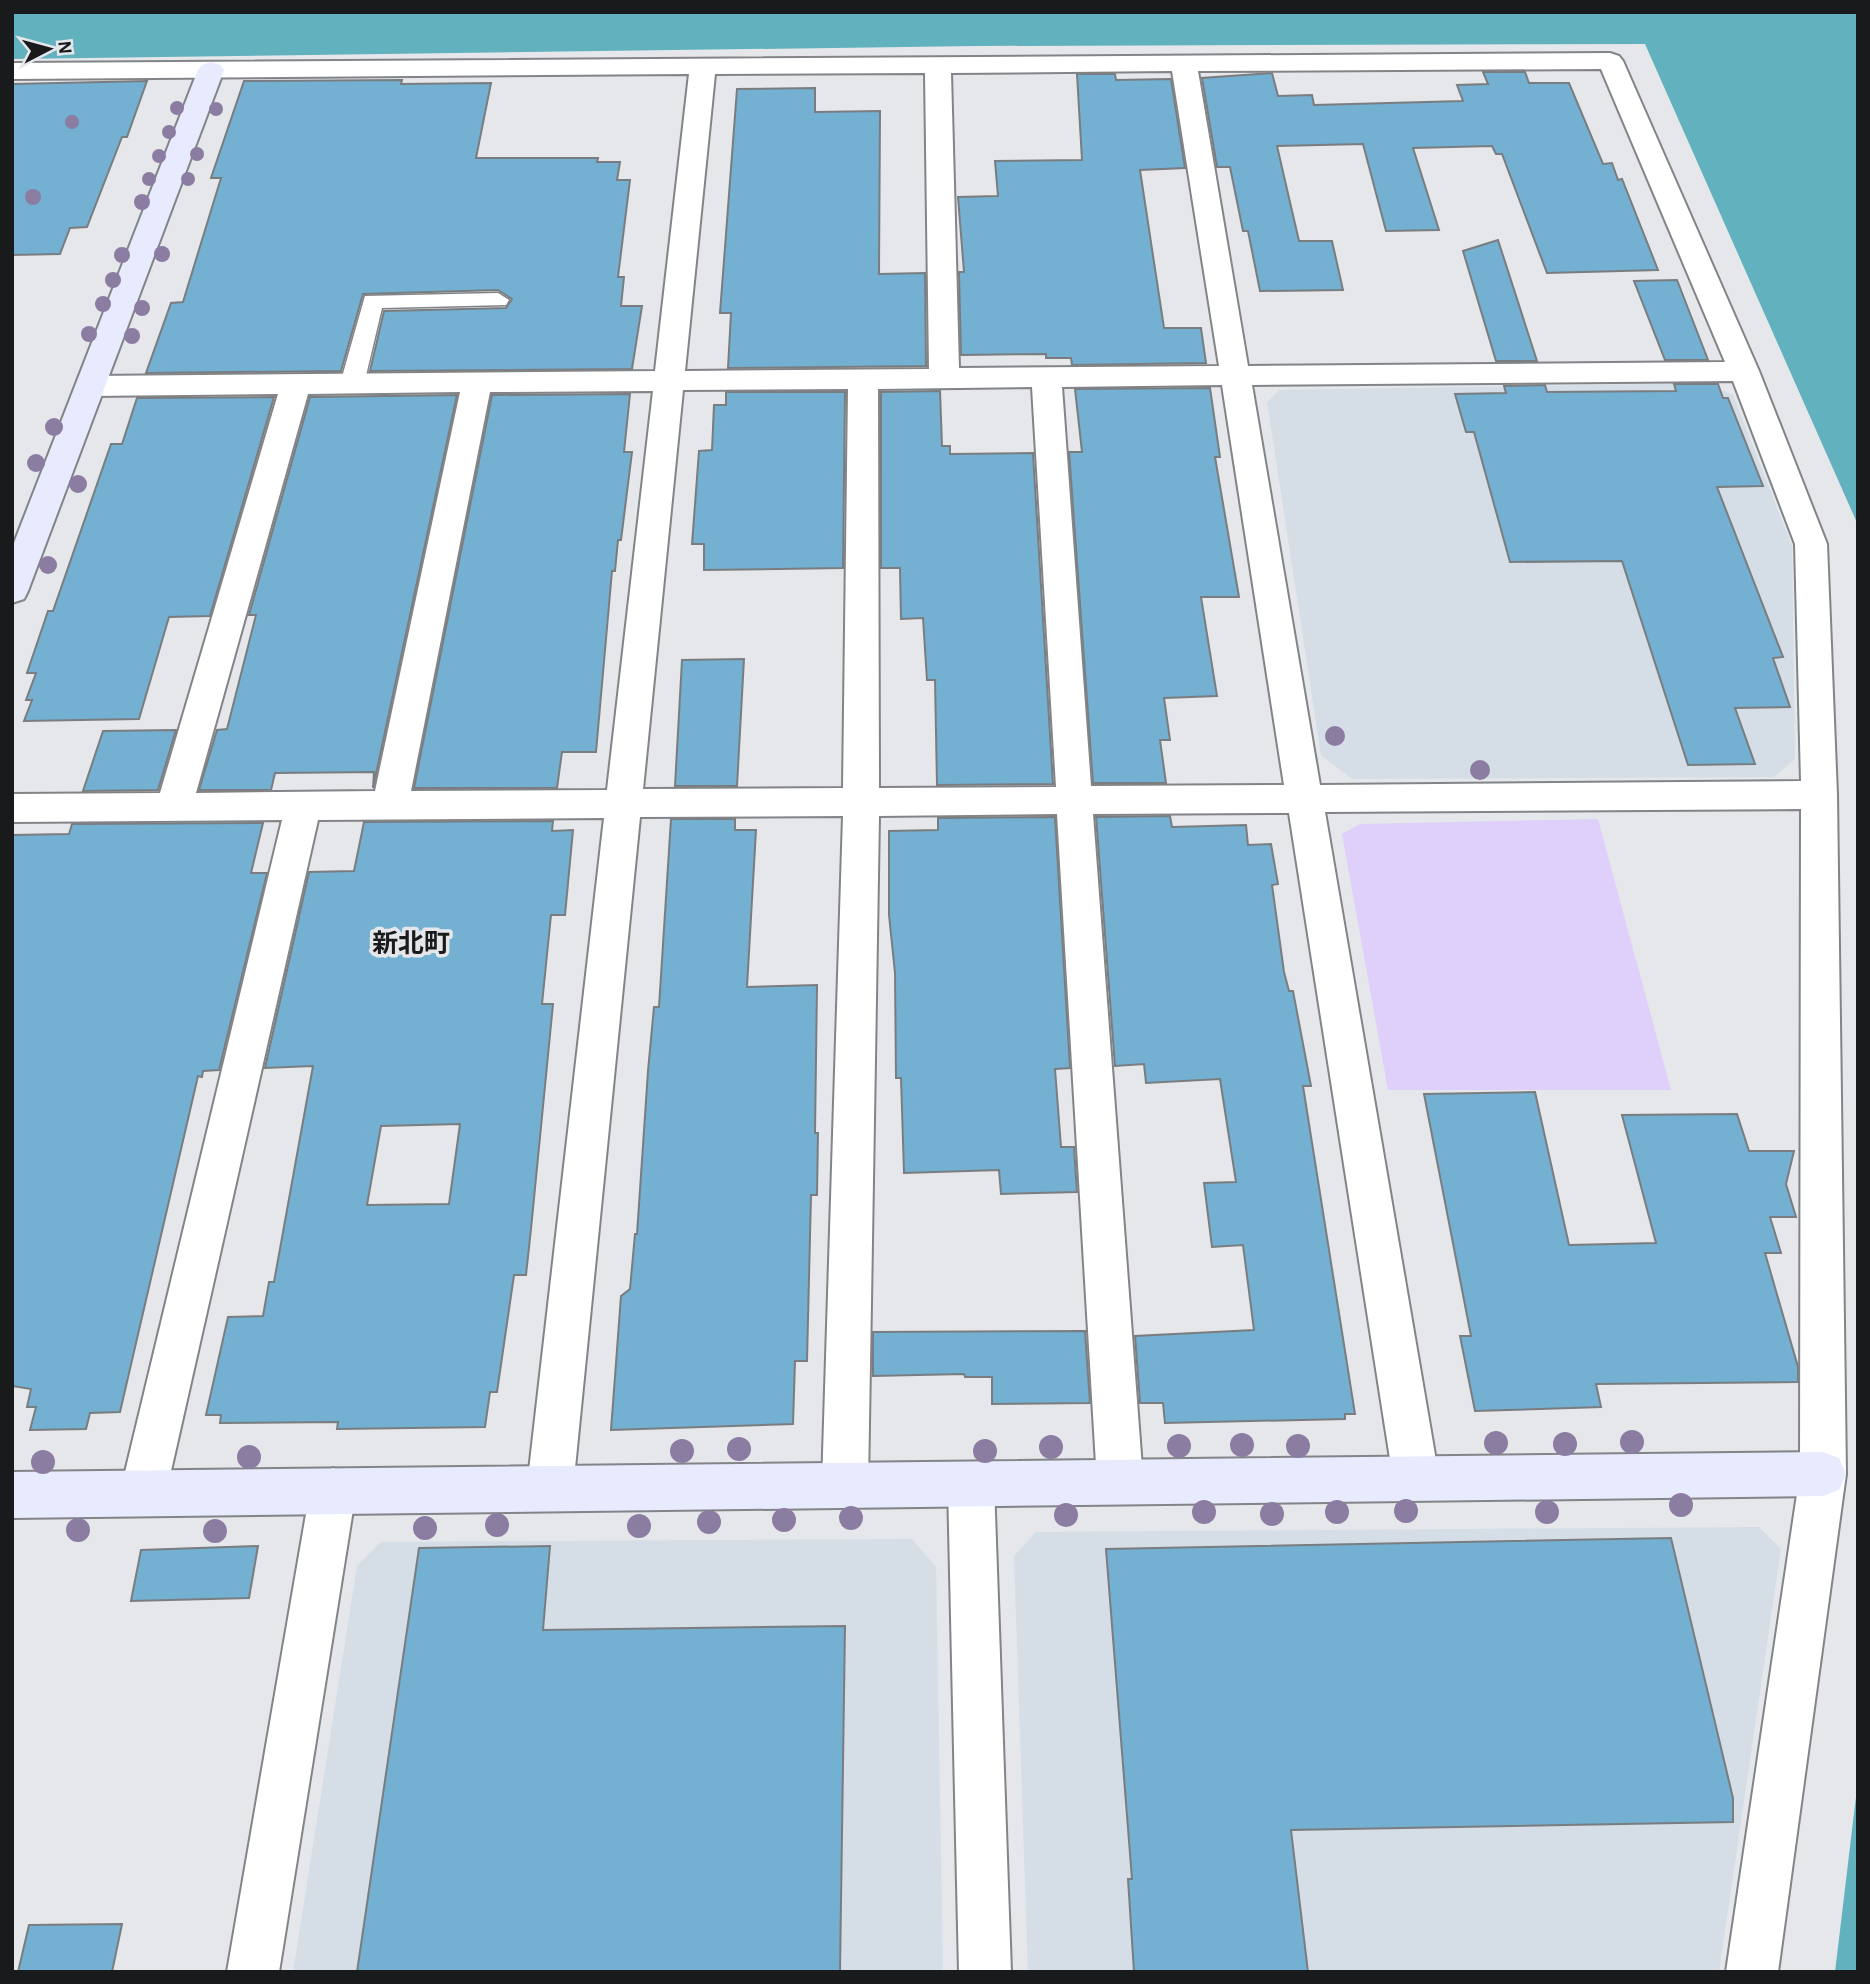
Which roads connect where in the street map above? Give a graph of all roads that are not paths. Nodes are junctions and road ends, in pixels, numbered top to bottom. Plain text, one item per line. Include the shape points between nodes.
1 (1184, 64) junction
2 (938, 65) junction
3 (703, 67) junction
4 (211, 70) junction
5 (12, 71) edge
6 (498, 300) dead end
7 (1744, 371) junction
8 (1236, 375) junction
9 (1046, 377) junction
10 (863, 379) junction
11 (944, 379) junction
12 (669, 381) junction
13 (477, 383) junction
14 (296, 384) junction
15 (352, 384) junction
16 (91, 386) junction
17 (12, 591) edge
18 (1819, 795) junction
19 (1305, 799) junction
20 (1073, 801) junction
21 (861, 802) junction
22 (624, 804) junction
23 (303, 806) junction
24 (390, 806) junction
25 (174, 807) junction
26 (12, 808) edge
27 (1824, 1474) junction
28 (1416, 1478) junction
29 (1119, 1482) junction
30 (971, 1484) junction
31 (845, 1485) junction
32 (550, 1488) junction
33 (333, 1491) junction
34 (143, 1493) junction
35 (12, 1495) edge
36 (253, 1972) edge
37 (985, 1972) edge
38 (1752, 1972) edge

1 - 2 street
1 - 7 street via 1610,61
1 - 8 street
2 - 3 street
2 - 11 street
3 - 4 street
3 - 12 street
4 - 5 street
4 - 16 street
6 - 15 lane via 373,301
7 - 8 street
7 - 18 street via 1811,544
8 - 9 street
8 - 19 street
9 - 11 street
9 - 20 street
10 - 11 street
10 - 12 street
10 - 21 street
12 - 13 street
12 - 22 street
13 - 15 street
13 - 24 street
14 - 15 street
14 - 16 street
14 - 25 street
16 - 17 street
18 - 19 street
18 - 27 street
19 - 20 street
19 - 28 street
20 - 21 street
20 - 29 street
21 - 22 street
21 - 31 street
22 - 24 street
22 - 32 street
23 - 24 street
23 - 25 street
23 - 34 street
25 - 26 street
27 - 28 street
27 - 38 street
28 - 29 street
29 - 30 street
30 - 31 street
30 - 37 street
31 - 32 street
32 - 33 street
33 - 34 street
33 - 36 street
34 - 35 street

